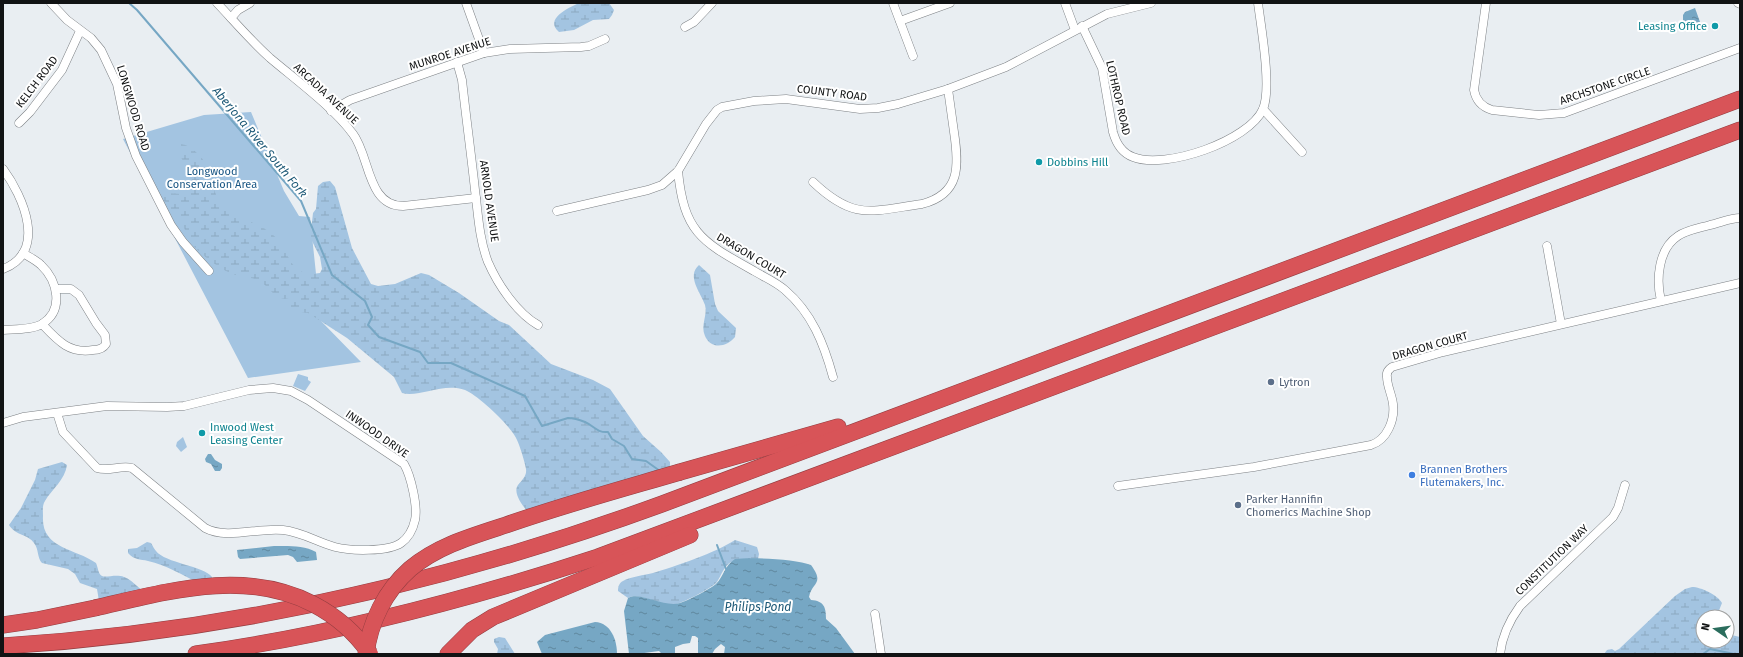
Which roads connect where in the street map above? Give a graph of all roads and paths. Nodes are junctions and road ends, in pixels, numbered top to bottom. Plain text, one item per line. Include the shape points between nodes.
1 (51, 3) edge
2 (217, 3) edge
3 (250, 3) edge
4 (466, 3) edge
5 (712, 3) edge
6 (893, 3) edge
7 (950, 3) edge
8 (1065, 3) edge
9 (1151, 3) edge
10 (1258, 3) edge
11 (1486, 3) edge
12 (231, 18) junction
13 (900, 21) junction
14 (685, 27) dead end
15 (1079, 28) junction
16 (80, 31) junction
17 (604, 39) dead end
18 (1740, 48) edge
19 (484, 53) junction
20 (913, 56) dead end
21 (457, 62) junction
22 (948, 89) junction
23 (1740, 99) edge
24 (1263, 108) junction
25 (331, 111) junction
26 (19, 122) dead end
27 (1740, 130) edge
28 (1302, 152) dead end
29 (3, 169) edge
30 (678, 172) junction
31 (813, 182) dead end
32 (476, 198) junction
33 (557, 211) dead end
34 (1740, 218) edge
35 (1547, 246) dead end
36 (23, 253) junction
37 (3, 269) edge
38 (209, 271) dead end
39 (1740, 283) edge
40 (56, 289) junction
41 (1661, 301) junction
42 (42, 324) junction
43 (1561, 324) junction
44 (538, 325) dead end
45 (3, 330) edge
46 (833, 377) dead end
47 (57, 413) junction
48 (902, 414) junction
49 (3, 423) edge
50 (1625, 485) dead end
51 (1118, 486) dead end
52 (773, 492) junction
53 (874, 614) dead end
54 (3, 625) edge
55 (3, 646) edge
56 (196, 654) edge
57 (366, 654) edge
58 (370, 654) edge
59 (448, 654) edge
60 (881, 654) edge
61 (1500, 654) edge

1 - 16 street, LONGWOOD ROAD
2 - 12 street, ARCADIA AVENUE
3 - 12 street
4 - 19 street
5 - 14 street via 694,22
6 - 13 street
7 - 13 street
8 - 15 street, LOTHROP ROAD
9 - 15 street, COUNTY ROAD via 1118,10 1098,17
10 - 24 street, LOTHROP ROAD via 1267,83
11 - 18 street, ARCHSTONE CIRCLE via 1474,90 1479,102 1490,109 1539,115 1564,113
12 - 25 street, ARCADIA AVENUE via 261,50
13 - 20 street
15 - 22 street, COUNTY ROAD via 1006,67
15 - 24 street, LOTHROP ROAD via 1102,68 1116,141 1120,148 1132,157 1148,161 1175,158 1204,150 1245,129 1255,121
16 - 26 street, KELCH ROAD via 62,70 30,112
16 - 38 street, LONGWOOD ROAD via 96,43 106,60 117,84 131,145 165,214 177,234
17 - 19 street, MUNROE AVENUE via 581,47 510,49
19 - 21 street, MUNROE AVENUE
21 - 25 street, MUNROE AVENUE via 350,100
21 - 32 street, ARNOLD AVENUE via 462,80
22 - 30 street, COUNTY ROAD via 878,108 860,109 786,99 722,107 706,124
22 - 31 street via 958,164 952,184 943,194 922,204 861,211 838,203
23 - 48 highway
24 - 28 street
25 - 32 street, ARCADIA AVENUE via 356,138 376,190 388,202 403,206
27 - 52 highway
29 - 36 street via 20,197 28,222
30 - 33 street, COUNTY ROAD via 654,188
30 - 46 street, DRAGON COURT via 684,208 696,233 790,294 819,333
32 - 44 street, ARNOLD AVENUE via 483,246 492,269 520,311
34 - 41 street via 1688,232 1673,240 1662,259 1658,283
35 - 43 street
36 - 37 street via 14,263
36 - 40 street via 40,265
39 - 41 street, DRAGON COURT
40 - 42 street via 57,301 54,310
40 - 42 street via 71,289 79,295 105,335 106,344 91,351 72,350 56,339
41 - 43 street, DRAGON COURT
42 - 45 street
43 - 51 street, DRAGON COURT via 1392,367 1386,377 1393,403 1392,419 1385,435 1374,444 1254,467
47 - 47 street, INWOOD DRIVE via 63,432 95,466 100,469 132,468 212,531 291,531 333,546 357,551 400,544 410,534 415,522 416,511 404,464 308,400 286,390 256,389 184,406 114,405
47 - 49 street, INWOOD DRIVE via 23,417
48 - 55 highway via 614,522 419,581 319,604 219,622 105,637
48 - 57 highway, bridge via 840,426 680,472 528,518 433,553 410,569 388,595 374,619
50 - 61 street, CONSTITUTION WAY via 1613,517 1520,606 1503,638
52 - 56 highway via 598,557 487,592 350,626
52 - 59 highway via 722,522 493,616 472,630
53 - 60 street
54 - 58 highway, bridge via 203,586 240,585 268,588 300,597 329,613 349,630

